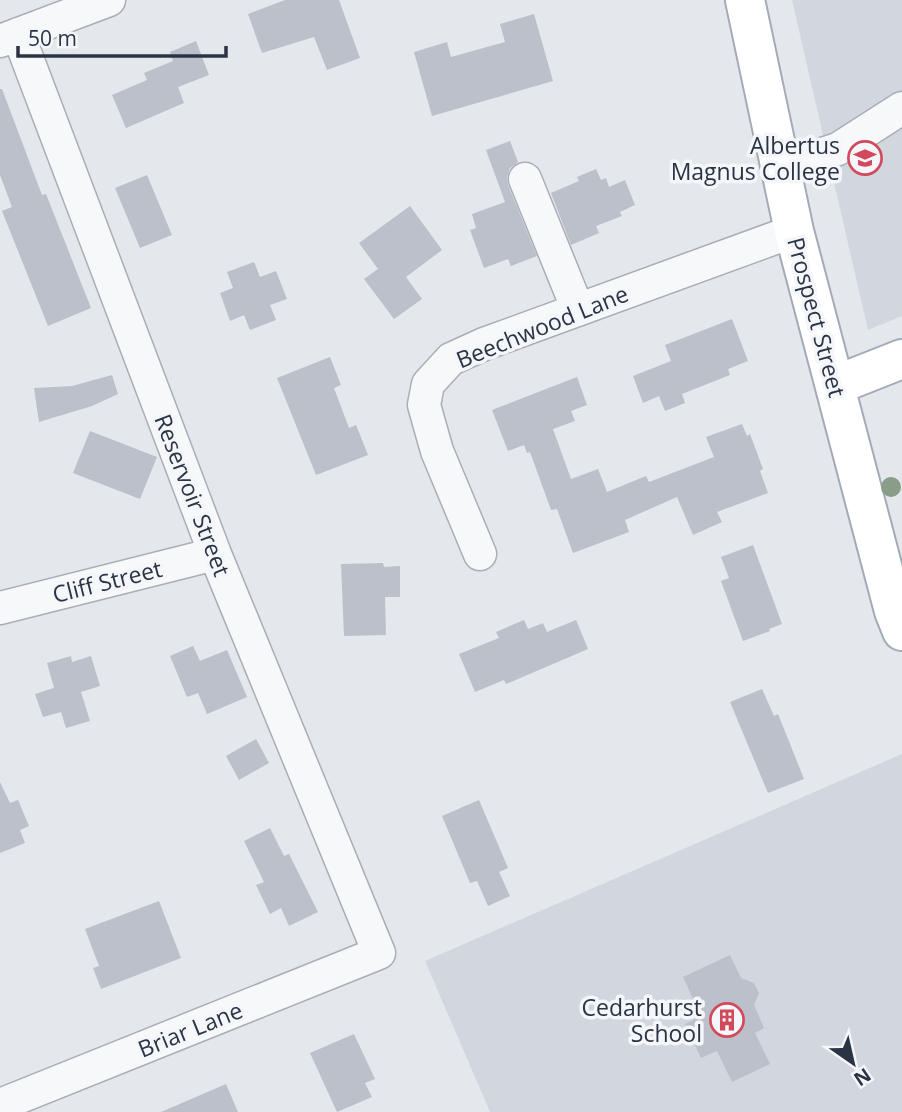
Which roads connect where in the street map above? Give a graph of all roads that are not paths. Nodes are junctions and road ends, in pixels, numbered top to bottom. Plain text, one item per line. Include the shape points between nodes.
1 (109, 0) edge
2 (745, 0) edge
3 (9, 38) edge
4 (902, 107) edge
5 (780, 168) junction
6 (525, 179) dead end
7 (794, 231) junction
8 (578, 310) junction
9 (902, 359) edge
10 (836, 385) junction
11 (215, 554) junction
12 (480, 554) dead end
13 (0, 608) edge
14 (902, 631) edge
15 (379, 953) joint
16 (0, 1105) edge

1 - 3 street
2 - 5 main road, Prospect Street
3 - 11 street, Reservoir Street
4 - 5 street via 838,149
5 - 7 main road, Prospect Street
6 - 8 street
7 - 8 street, Beechwood Lane
7 - 10 main road, Prospect Street
8 - 12 street, Beechwood Lane via 451,359 428,384 424,405 437,451
9 - 10 main road
10 - 14 main road, Prospect Street
11 - 13 street, Cliff Street
11 - 15 street, Reservoir Street
15 - 16 street, Briar Lane

